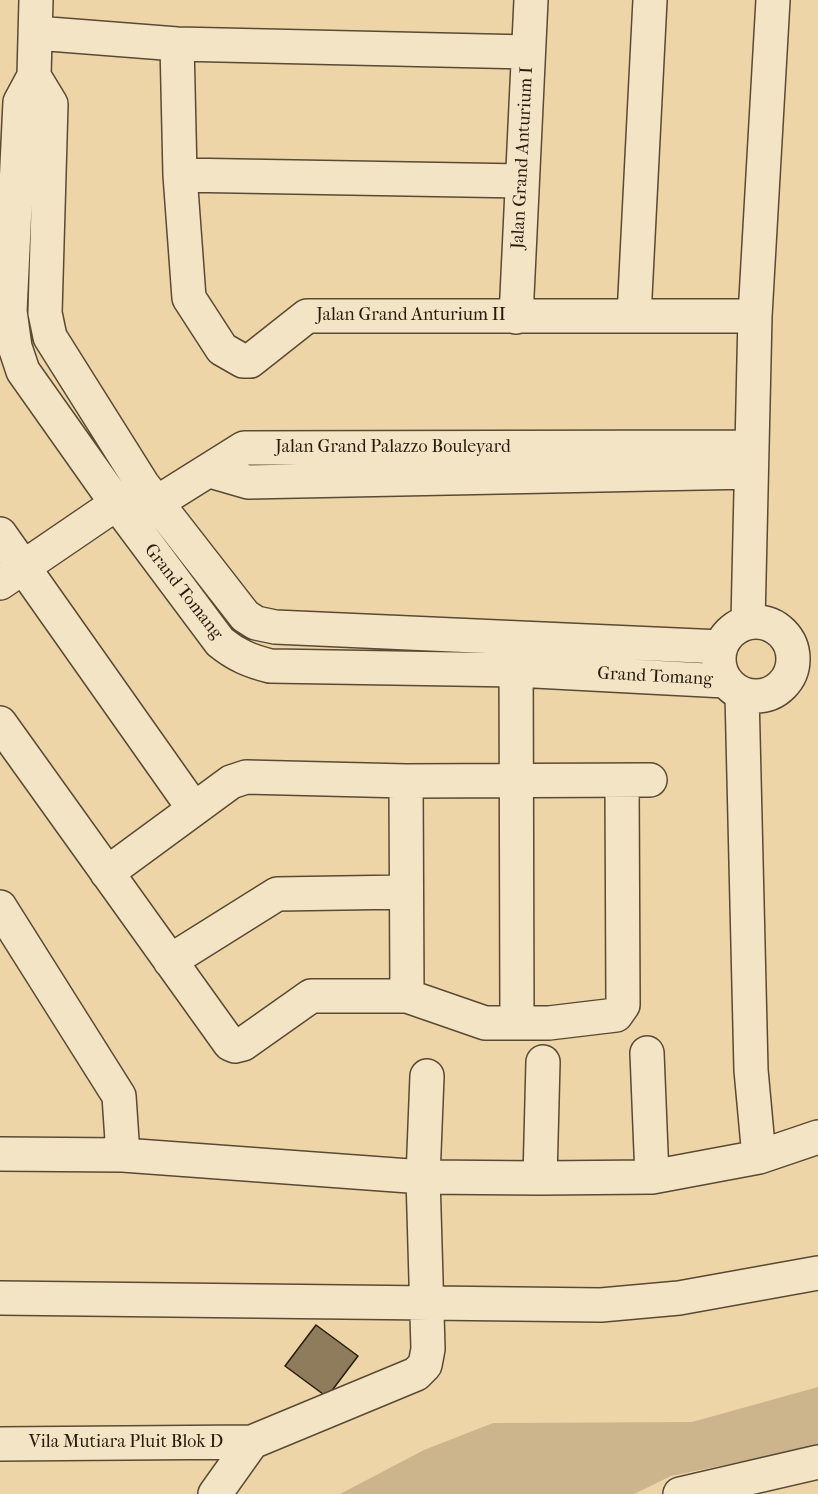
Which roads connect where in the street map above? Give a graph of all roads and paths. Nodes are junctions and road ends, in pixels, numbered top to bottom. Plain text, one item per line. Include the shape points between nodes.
1 (36, 0) edge
2 (531, 0) edge
3 (650, 0) edge
4 (773, 0) edge
5 (36, 33) junction
6 (177, 44) junction
7 (528, 52) junction
8 (26, 96) edge
9 (180, 175) junction
10 (522, 181) junction
11 (634, 316) junction
12 (755, 316) junction
13 (516, 317) junction
14 (244, 448) junction
15 (752, 460) junction
16 (542, 462) junction
17 (210, 471) junction
18 (248, 482) junction
19 (150, 496) junction
20 (117, 504) junction
21 (0, 534) edge
22 (11, 575) edge
23 (748, 622) junction
24 (515, 637) junction
25 (721, 647) junction
26 (806, 658) edge
27 (516, 670) junction
28 (734, 687) junction
29 (0, 723) edge
30 (406, 781) junction
31 (516, 781) junction
32 (194, 809) junction
33 (107, 873) junction
34 (406, 892) junction
35 (0, 907) edge
36 (170, 961) junction
37 (407, 996) junction
38 (517, 1023) junction
39 (647, 1053) dead end
40 (543, 1062) dead end
41 (426, 1076) dead end
42 (818, 1137) edge
43 (0, 1154) edge
44 (123, 1155) junction
45 (759, 1157) junction
46 (423, 1177) junction
47 (652, 1177) junction
48 (540, 1178) junction
49 (818, 1273) edge
50 (0, 1298) edge
51 (427, 1303) junction
52 (252, 1442) junction
53 (0, 1444) edge
54 (818, 1462) edge
55 (215, 1494) edge
56 (680, 1494) edge

1 - 5 street, Grand Tomang
2 - 7 street, Jalan Grand Anturium I
3 - 11 street
4 - 12 street
5 - 6 street
5 - 8 street, Grand Tomang
6 - 7 street
6 - 9 street, Jalan Grand Anturium II
7 - 10 street, Jalan Grand Anturium I
8 - 19 street, Grand Tomang via 50,337
8 - 20 street, Grand Tomang via 10,311 15,347 23,371
9 - 10 street
9 - 13 street, Jalan Grand Anturium II via 189,298 222,349 243,361 250,361 307,316
10 - 13 street, Jalan Grand Anturium I
11 - 12 street, Jalan Grand Anturium II
11 - 13 street, Jalan Grand Anturium II
12 - 15 street
14 - 16 street, Jalan Grand Palazzo Bouleyard
14 - 17 street
14 - 18 street
15 - 16 street, Jalan Grand Palazzo Bouleyard
15 - 23 street
16 - 18 street, Jalan Grand Palazzo Bouleyard
17 - 18 street, Jalan Grand Palazzo Bouleyard
17 - 19 street via 169,495
19 - 20 street
19 - 24 street, Grand Tomang via 245,616 256,623 274,627
20 - 22 street
20 - 27 street, Grand Tomang via 220,642 248,661 270,666
21 - 22 street
22 - 32 street
23 - 25 street via 731,631
23 - 26 street via 779,629
24 - 25 street, Grand Tomang
24 - 27 street
25 - 28 street via 719,664
26 - 28 street via 771,694 757,697
27 - 28 street, Grand Tomang
27 - 31 street
28 - 45 street via 751,1070
29 - 33 street
30 - 31 street
30 - 32 street via 246,777 231,782
30 - 34 street
31 - 38 street
31 - 38 street via 636,781 623,1005 616,1015 609,1017
32 - 33 street
33 - 36 street
34 - 36 street via 277,894
34 - 37 street
35 - 44 street via 118,1096
36 - 37 street via 235,1046 312,996
37 - 38 street via 485,1023
39 - 47 street
40 - 48 street
41 - 46 street, Vila Mutiara Pluit Blok D
42 - 45 street
43 - 44 street
44 - 46 street
45 - 47 street
46 - 48 street
46 - 51 street, Vila Mutiara Pluit Blok D
47 - 48 street
49 - 51 street via 679,1298 601,1305
50 - 51 street
51 - 52 street, Vila Mutiara Pluit Blok D via 428,1350 425,1365 416,1374
52 - 53 street, Vila Mutiara Pluit Blok D
52 - 55 street, Vila Mutiara Pluit Blok D
54 - 56 street

